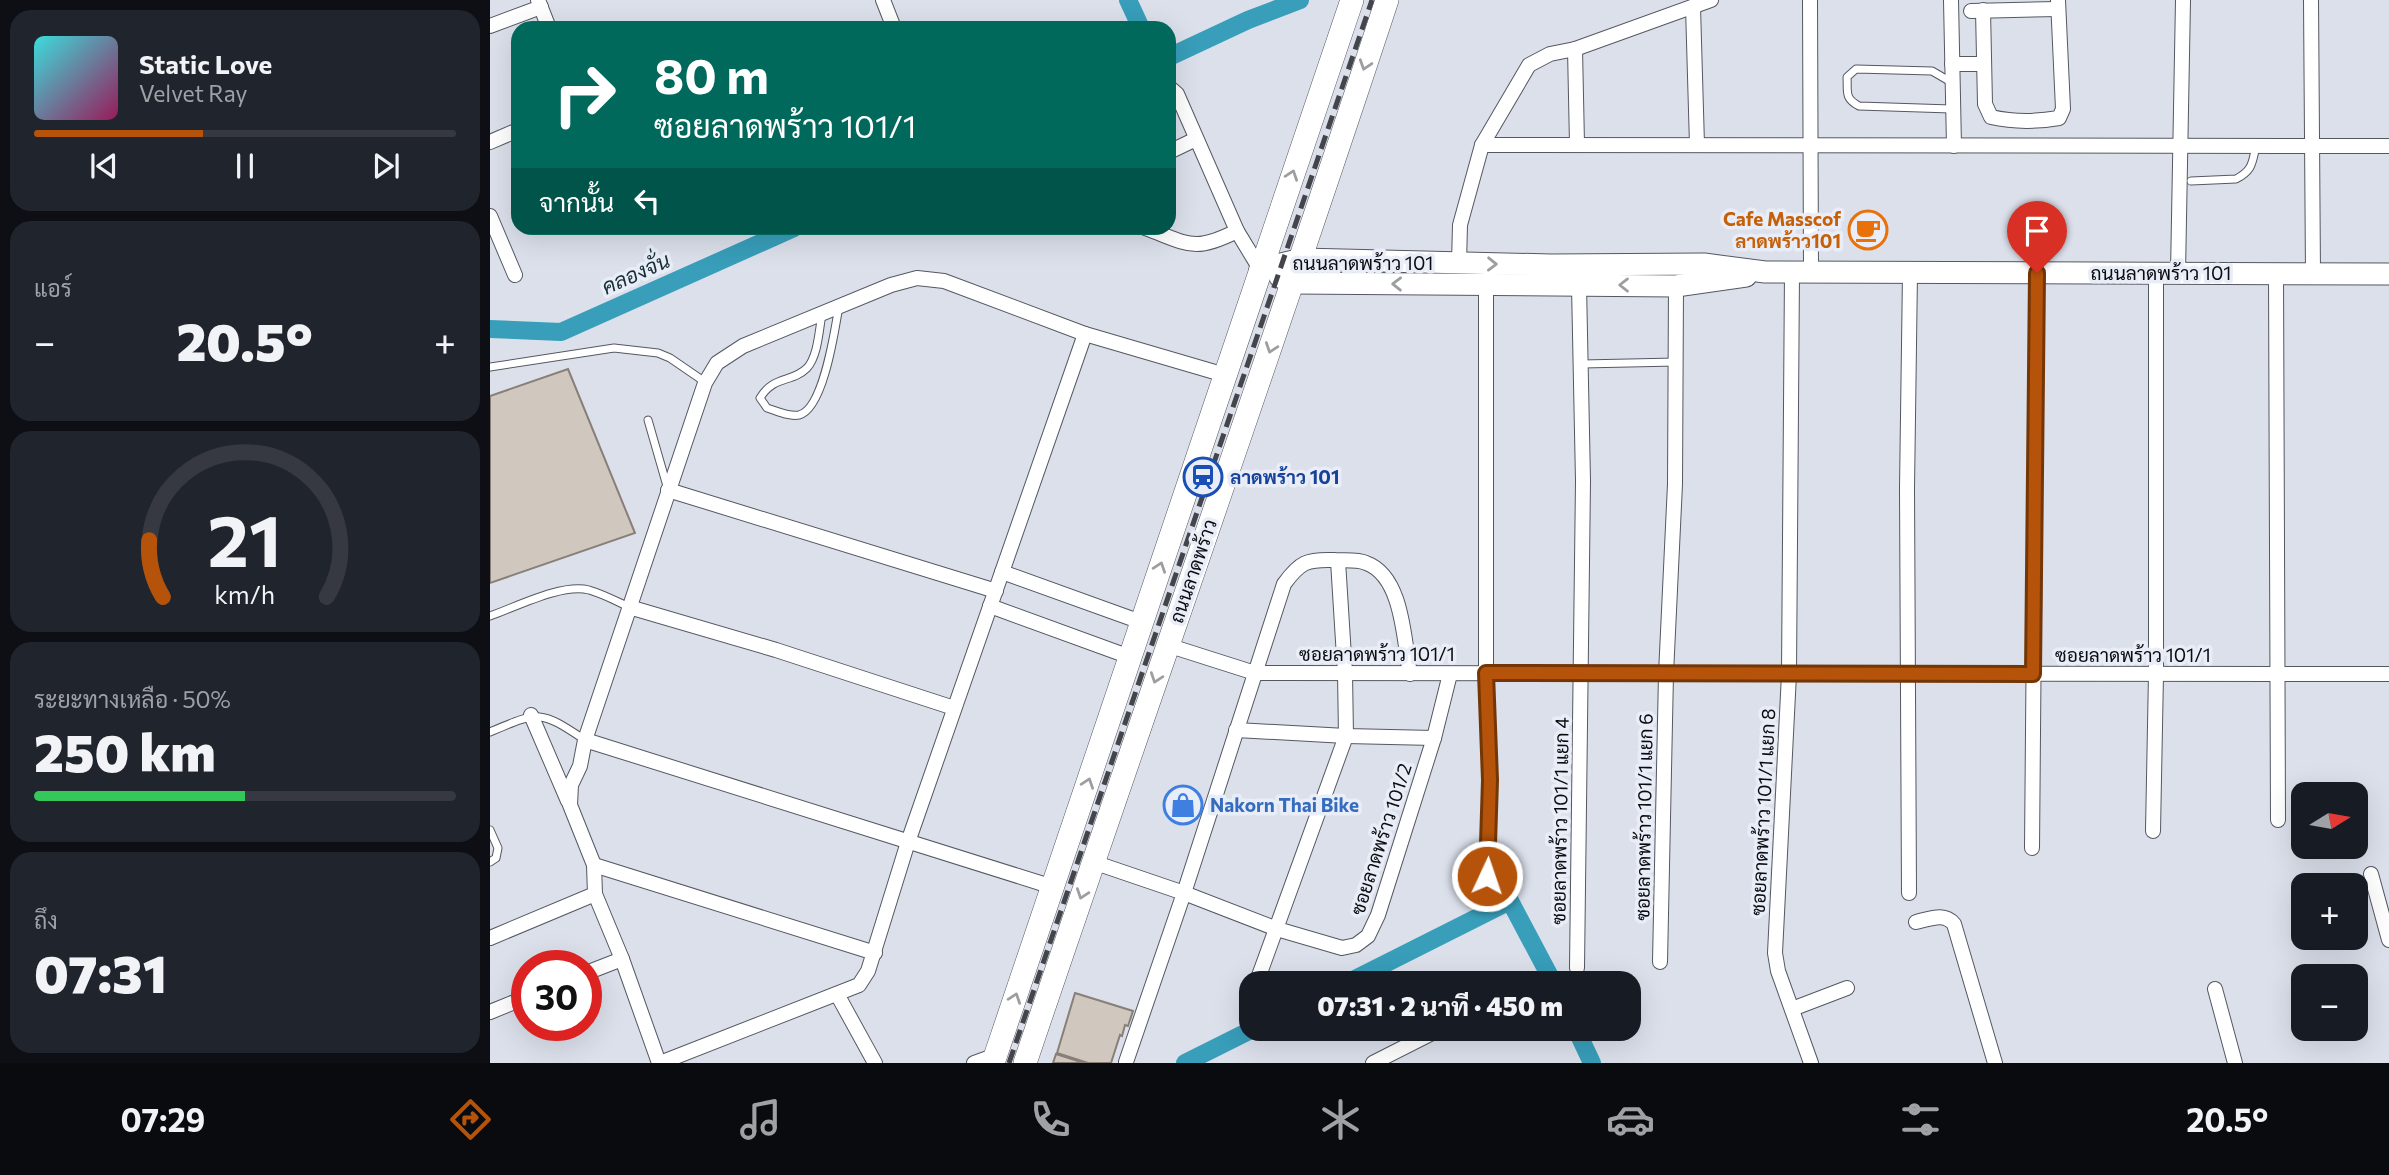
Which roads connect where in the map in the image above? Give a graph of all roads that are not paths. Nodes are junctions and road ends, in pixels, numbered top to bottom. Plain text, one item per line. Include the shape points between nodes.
1 (883, 0) edge
2 (1352, 0) edge
3 (1387, 0) edge
4 (1711, 0) edge
5 (1810, 0) edge
6 (1951, 0) edge
7 (2183, 0) edge
8 (2311, 0) edge
9 (539, 3) edge
10 (2058, 5) edge
11 (1682, 6) edge
12 (546, 21) edge
13 (891, 21) edge
14 (490, 26) edge
15 (1574, 49) junction
16 (1952, 64) junction
17 (1984, 64) junction
18 (1952, 83) junction
19 (1176, 93) edge
20 (1951, 109) junction
21 (511, 133) edge
22 (1196, 139) junction
23 (490, 142) edge
24 (1577, 144) junction
25 (1482, 145) junction
26 (1697, 145) junction
27 (1810, 145) junction
28 (2180, 145) junction
29 (1954, 146) junction
30 (2256, 146) junction
31 (2313, 146) junction
32 (2389, 146) edge
33 (1176, 149) edge
34 (2191, 181) dead end
35 (490, 216) edge
36 (1237, 231) junction
37 (1166, 235) edge
38 (1301, 259) junction
39 (1459, 263) junction
40 (1260, 268) junction
41 (1765, 272) junction
42 (1802, 272) junction
43 (1910, 273) junction
44 (2037, 273) junction
45 (2156, 273) junction
46 (2178, 274) junction
47 (2276, 274) junction
48 (2313, 274) junction
49 (2389, 274) edge
50 (515, 275) dead end
51 (1293, 283) junction
52 (1486, 285) junction
53 (1579, 285) junction
54 (1676, 286) junction
55 (840, 305) junction
56 (822, 313) junction
57 (1085, 334) junction
58 (1675, 362) junction
59 (1582, 364) junction
60 (490, 367) edge
61 (1225, 375) junction
62 (705, 383) junction
63 (648, 420) dead end
64 (668, 490) junction
65 (1338, 561) junction
66 (1002, 572) junction
67 (996, 591) junction
68 (990, 606) junction
69 (629, 607) junction
70 (490, 616) edge
71 (1141, 622) junction
72 (1167, 645) junction
73 (1130, 657) junction
74 (1255, 673) junction
75 (1345, 673) junction
76 (1486, 673) junction
77 (1410, 674) junction
78 (1450, 674) junction
79 (1581, 674) junction
80 (1666, 674) junction
81 (1789, 674) junction
82 (1909, 674) junction
83 (2033, 674) junction
84 (2156, 674) junction
85 (2276, 674) junction
86 (2389, 674) edge
87 (954, 708) junction
88 (531, 715) junction
89 (1236, 730) junction
90 (490, 732) edge
91 (1346, 736) junction
92 (1434, 738) junction
93 (586, 740) junction
94 (570, 805) junction
95 (2278, 820) dead end
96 (490, 830) edge
97 (2153, 831) dead end
98 (908, 842) junction
99 (2032, 848) dead end
100 (490, 862) edge
101 (1093, 862) junction
102 (594, 865) junction
103 (2371, 874) dead end
104 (1053, 887) junction
105 (1184, 893) junction
106 (1909, 893) dead end
107 (595, 894) junction
108 (1486, 897) dead end
109 (1916, 922) dead end
110 (1277, 929) junction
111 (490, 938) edge
112 (2389, 940) edge
113 (875, 953) junction
114 (622, 959) junction
115 (1660, 962) dead end
116 (602, 967) edge
117 (1577, 968) dead end
118 (1261, 971) edge
119 (1847, 988) dead end
120 (2215, 989) dead end
121 (837, 994) junction
122 (511, 1003) edge
123 (1792, 1009) junction
124 (490, 1012) edge
125 (1416, 1041) edge
126 (994, 1059) edge
127 (1125, 1062) edge
128 (660, 1063) edge
129 (875, 1063) edge
130 (974, 1063) edge
131 (1025, 1063) edge
132 (1373, 1063) edge
133 (1811, 1063) edge
134 (1995, 1063) edge
135 (2235, 1063) edge

1 - 13 street
40 -> 2 main road, ถนนลาดพร้าว
3 -> 38 main road, ถนนลาดพร้าว
4 - 11 street
5 - 27 street, ซอยลาดพร้าว 101/1 แยก 8
6 - 16 street
7 - 28 street
8 - 31 street
9 - 12 street
9 - 14 street
10 - 17 street via 1977,11
10 - 17 street via 2063,108 2059,118 2007,121 1991,117 1985,103
11 - 15 street
11 - 26 street
15 - 24 street
15 - 25 street via 1529,65
16 - 17 street
16 - 18 street
18 - 20 street
18 - 20 lane via 1923,70 1861,69 1847,77 1850,102 1859,106
19 - 22 street
20 - 29 street
21 - 23 street
22 - 33 street
22 - 36 street
24 - 25 street
24 - 26 street
25 - 39 street via 1460,225
26 - 27 street
27 - 29 street
27 - 42 street, ซอยลาดพร้าว 101/1 แยก 8
28 - 29 street
28 - 30 street
28 - 46 street
30 - 31 street
30 - 34 lane via 2250,169 2243,175
31 - 32 street
31 - 48 street
35 - 50 street
36 - 37 street via 1196,245
36 - 40 street
38 - 39 street, ถนนลาดพร้าว 101
38 - 40 street, ถนนลาดพร้าว 101
38 - 51 main road, ถนนลาดพร้าว
39 -> 41 street, ถนนลาดพร้าว 101 via 1704,264
40 - 51 street, ถนนลาดพร้าว 101
40 - 61 main road, ถนนลาดพร้าว
41 - 42 street, ถนนลาดพร้าว 101
41 - 54 street, ถนนลาดพร้าว 101
42 - 43 street, ถนนลาดพร้าว 101
42 - 81 street, ซอยลาดพร้าว 101/1 แยก 8 via 1790,485
43 - 44 street, ถนนลาดพร้าว 101
43 - 82 street
44 - 45 street, ถนนลาดพร้าว 101
44 - 83 street
45 - 46 street, ถนนลาดพร้าว 101
45 - 84 street
46 - 47 street, ถนนลาดพร้าว 101
47 - 48 street, ถนนลาดพร้าว 101
47 - 85 street
48 - 49 street, ถนนลาดพร้าว 101
52 -> 51 street, ถนนลาดพร้าว 101
51 -> 72 main road, ถนนลาดพร้าว
52 - 53 street, ถนนลาดพร้าว 101
52 - 76 street
54 -> 53 street, ถนนลาดพร้าว 101
53 - 59 street, ซอยลาดพร้าว 101/1 แยก 4
54 - 58 street, ซอยลาดพร้าว 101/1 แยก 6
55 - 56 street
55 - 56 lane via 830,357 811,407 801,415 767,408 760,398 767,387 807,368 814,356
55 - 57 street via 917,278 944,281
56 - 62 street via 743,346 717,363
57 - 61 street
57 - 66 street
58 - 59 lane
58 - 80 street, ซอยลาดพร้าว 101/1 แยก 6 via 1675,484
59 - 79 street, ซอยลาดพร้าว 101/1 แยก 4
60 - 62 lane via 614,348 658,353
71 -> 61 main road, ถนนลาดพร้าว
62 - 64 street
63 - 64 lane
64 - 67 street
64 - 69 street
65 - 74 street via 1304,562 1284,584
65 - 75 street
65 - 77 street via 1364,562 1388,580 1395,592
66 - 67 street
66 - 71 street
67 - 68 street
68 - 73 street
68 - 87 street
69 - 70 lane via 574,588
69 - 87 street
69 - 93 street
71 - 73 main road, ถนนลาดพร้าว
72 - 74 street, ซอยลาดพร้าว 101/1
72 -> 101 main road, ถนนลาดพร้าว
104 -> 73 main road, ถนนลาดพร้าว
74 - 75 street, ซอยลาดพร้าว 101/1
74 - 89 street
75 - 77 street, ซอยลาดพร้าว 101/1
75 - 91 street
76 - 78 street, ซอยลาดพร้าว 101/1
76 - 79 street, ซอยลาดพร้าว 101/1
76 - 108 street via 1490,780
77 - 78 street, ซอยลาดพร้าว 101/1
78 - 92 street, ซอยลาดพร้าว 101/2
79 - 80 street, ซอยลาดพร้าว 101/1
79 - 117 street, ซอยลาดพร้าว 101/1 แยก 4
80 - 81 street, ซอยลาดพร้าว 101/1
80 - 115 street, ซอยลาดพร้าว 101/1 แยก 6
81 - 82 street, ซอยลาดพร้าว 101/1
81 - 123 street, ซอยลาดพร้าว 101/1 แยก 8 via 1775,953
82 - 83 street, ซอยลาดพร้าว 101/1
82 - 106 street
83 - 84 street, ซอยลาดพร้าว 101/1
83 - 99 street
84 - 85 street, ซอยลาดพร้าว 101/1
84 - 97 street
85 - 86 street, ซอยลาดพร้าว 101/1
85 - 95 street
87 - 98 street
88 - 90 lane
88 - 93 lane via 557,721
88 - 94 street
89 - 91 street
89 - 105 street
91 - 92 street
91 - 110 street
92 - 110 street, ซอยลาดพร้าว 101/2 via 1368,936 1342,948
93 - 94 street via 571,785
93 - 98 street
94 - 102 street
96 - 100 lane via 498,848
98 - 104 street
98 - 113 street
101 - 105 street, ซอยลาดพร้าว 101/2
101 -> 131 main road, ถนนลาดพร้าว
102 - 107 street
102 - 113 street
103 - 112 street
126 -> 104 main road, ถนนลาดพร้าว
105 - 110 street, ซอยลาดพร้าว 101/2
105 - 127 street
107 - 111 street
107 - 114 street
109 - 134 street via 1942,917 1954,924
110 - 118 street
113 - 121 street via 859,985
114 - 116 street
114 - 128 street
119 - 123 street
120 - 135 street
121 - 128 street
121 - 129 street
122 - 124 street
123 - 133 street, ซอยลาดพร้าว 101/1 แยก 8
125 - 132 street
126 - 130 street

